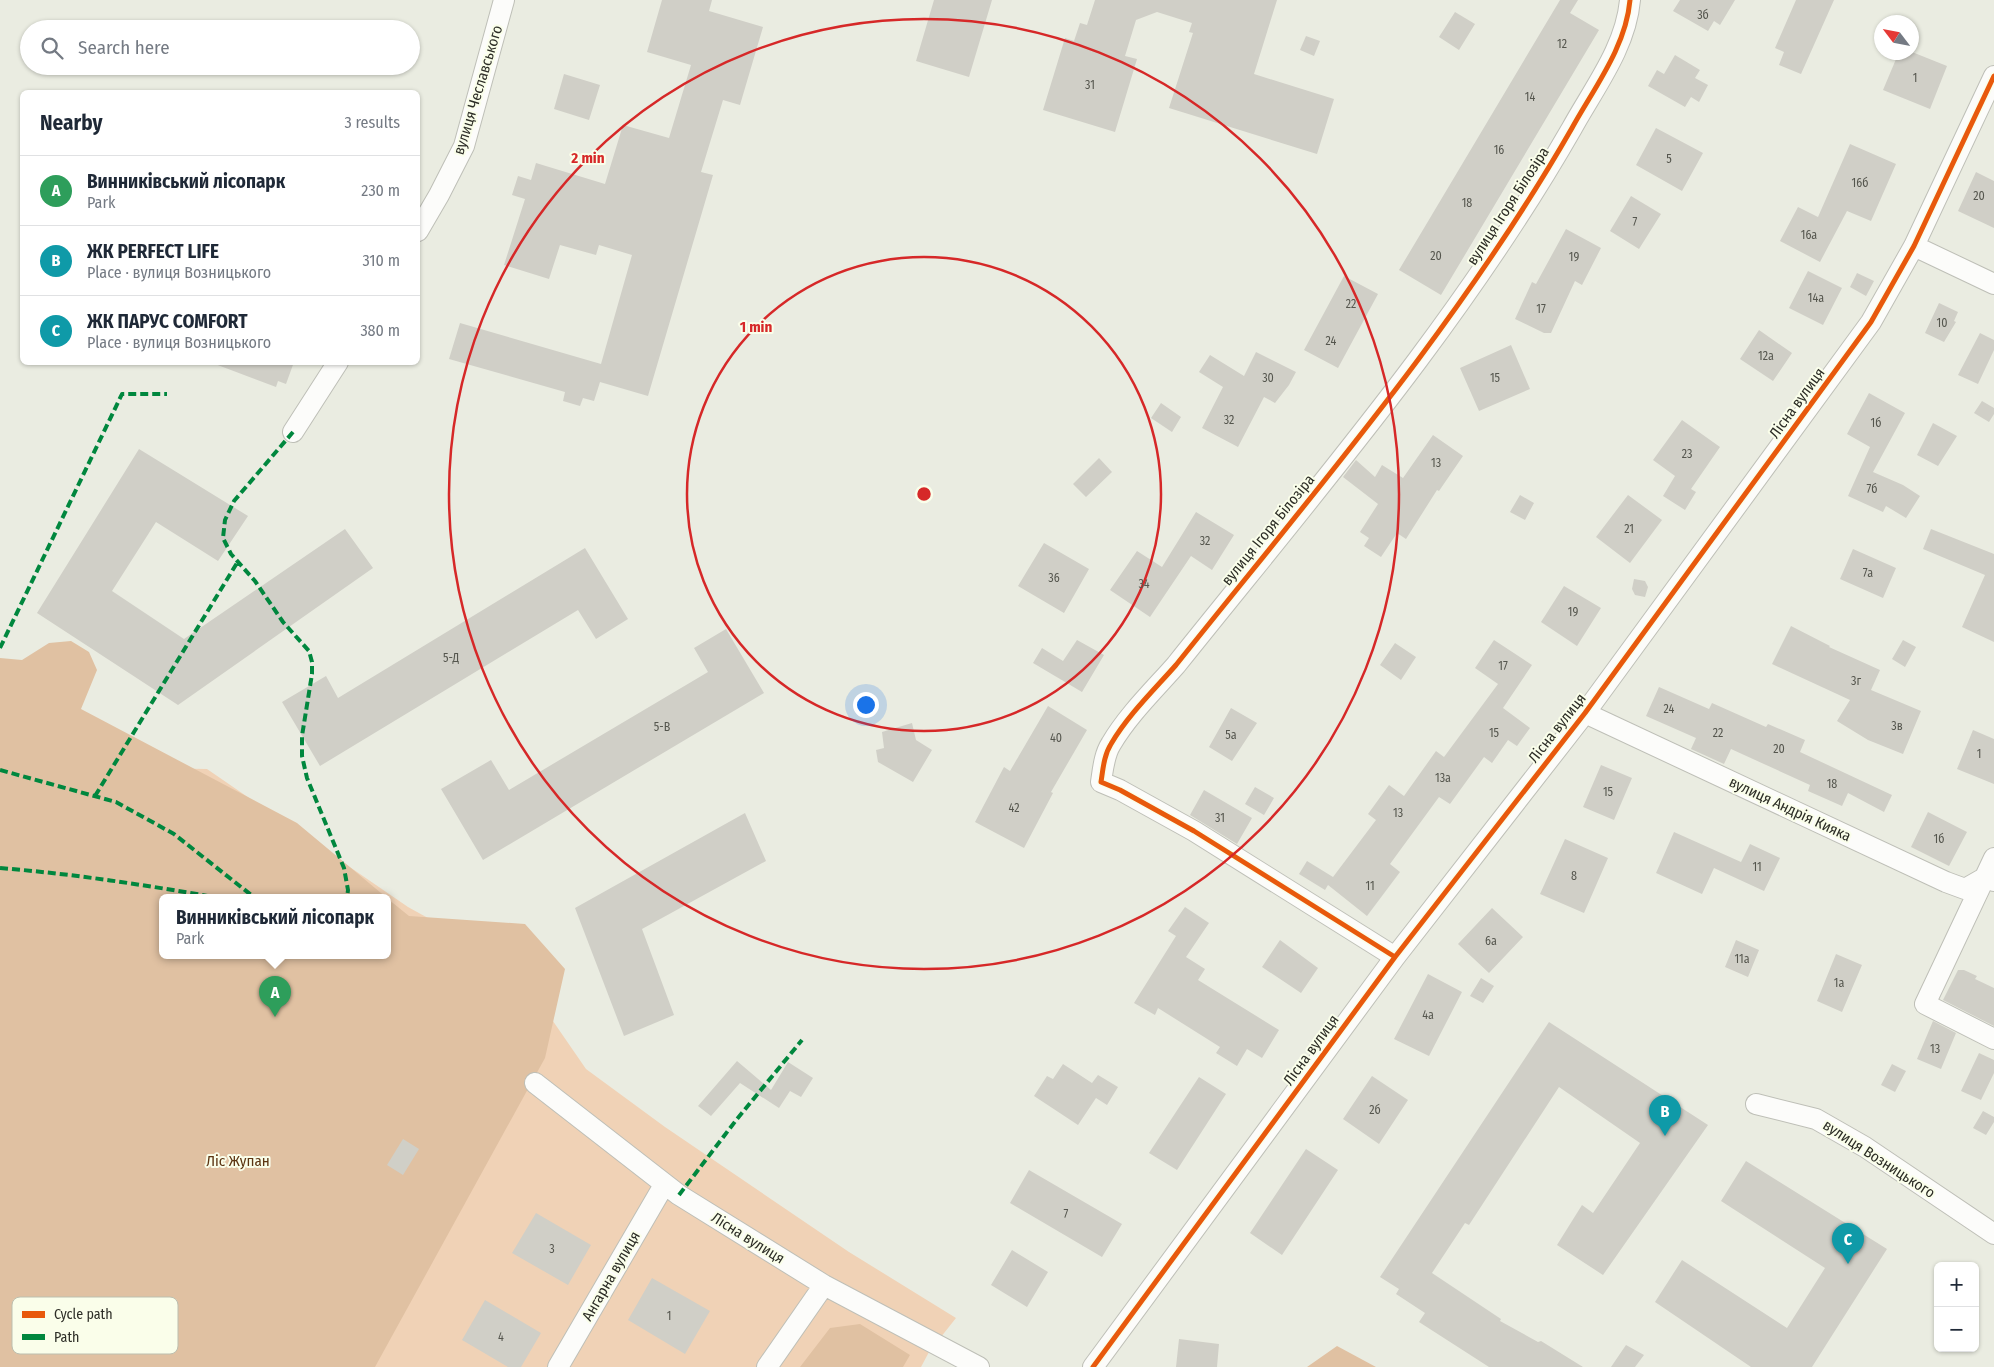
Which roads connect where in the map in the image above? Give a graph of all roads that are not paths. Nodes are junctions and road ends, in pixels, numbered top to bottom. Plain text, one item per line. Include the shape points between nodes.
1 (504, 0) edge
2 (1630, 0) edge
3 (1994, 76) edge
4 (420, 227) edge
5 (1914, 246) junction
6 (1994, 284) edge
7 (336, 365) edge
8 (294, 432) dead end
9 (1585, 713) junction
10 (1994, 858) edge
11 (1990, 880) edge
12 (1395, 957) junction
13 (1994, 1039) edge
14 (535, 1083) dead end
15 (1756, 1104) dead end
16 (664, 1185) junction
17 (1994, 1234) edge
18 (824, 1285) junction
19 (558, 1367) edge
20 (767, 1367) edge
21 (979, 1367) edge
22 (1093, 1367) edge

1 - 4 street, вулиця Чеславського via 464,146
2 - 12 street, вулиця Ігоря Білозіра via 1618,47 1536,190 1421,357 1176,665 1138,708 1110,745 1104,762 1101,782 1194,832
3 - 5 street, Лісна вулиця
5 - 6 street
5 - 9 street, Лісна вулиця via 1872,322
7 - 8 street
9 - 11 street, вулиця Андрія Кияка via 1946,882 1965,889
9 - 12 street, Лісна вулиця
10 - 11 street
11 - 13 street via 1925,1004
12 - 22 street, Лісна вулиця
14 - 16 street, Лісна вулиця
15 - 17 street, вулиця Возницького via 1816,1118
16 - 18 street, Лісна вулиця
16 - 19 street, Ангарна вулиця
18 - 20 street
18 - 21 street, Лісна вулиця

